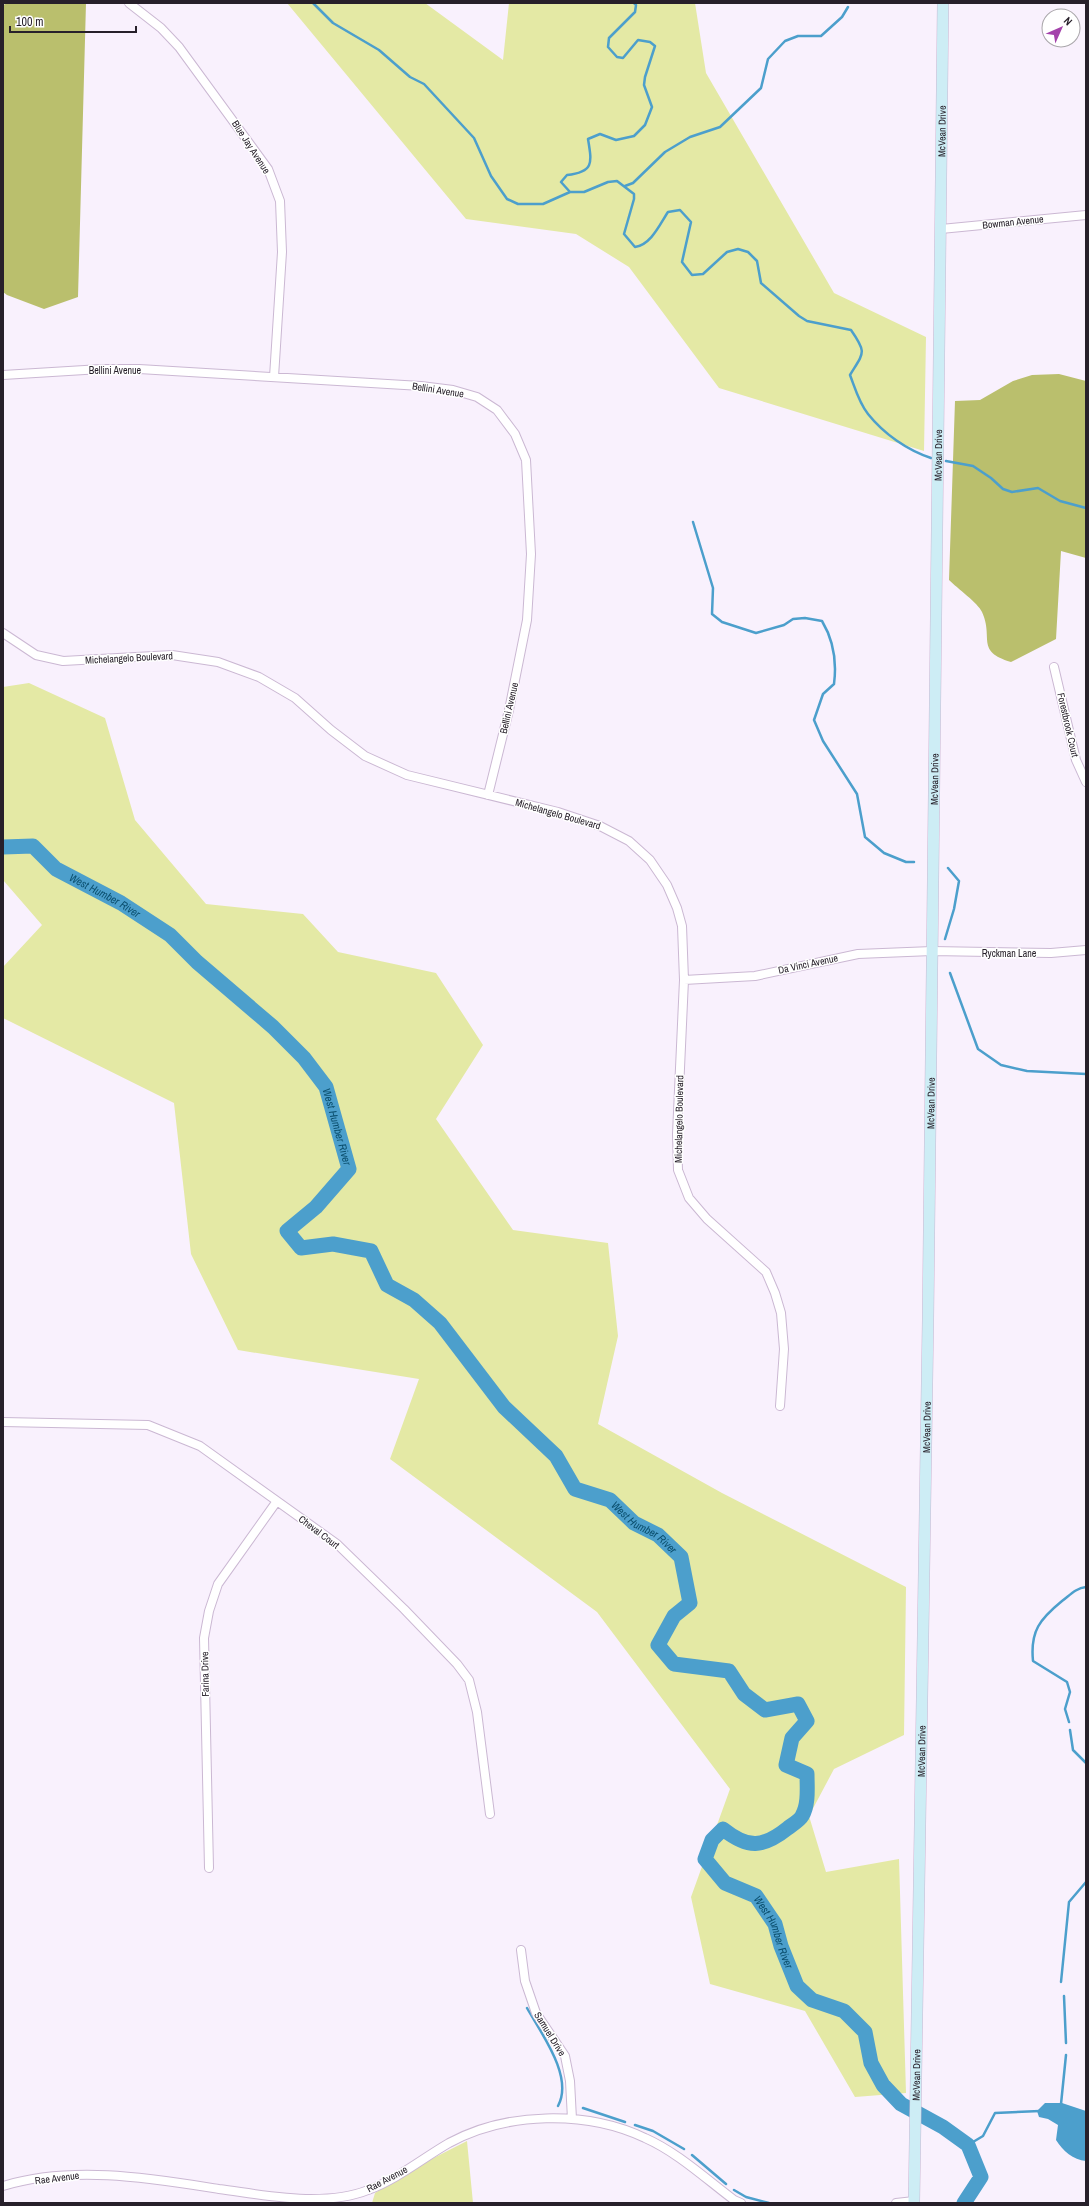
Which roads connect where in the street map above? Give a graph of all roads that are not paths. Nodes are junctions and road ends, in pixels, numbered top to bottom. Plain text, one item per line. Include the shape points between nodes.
1 (129, 3) edge
2 (943, 3) edge
3 (1086, 215) edge
4 (941, 229) junction
5 (3, 375) edge
6 (274, 377) junction
7 (3, 633) edge
8 (1054, 667) dead end
9 (1086, 782) edge
10 (488, 794) junction
11 (1086, 950) edge
12 (932, 952) junction
13 (684, 980) junction
14 (780, 1406) dead end
15 (3, 1422) edge
16 (277, 1501) junction
17 (490, 1814) dead end
18 (208, 1868) dead end
19 (521, 1950) dead end
20 (572, 2119) junction
21 (3, 2186) edge
22 (914, 2202) edge
23 (742, 2203) edge
24 (896, 2203) edge

1 - 6 street, Blue Jay Avenue via 161,28 179,47 268,169 280,201 282,252
2 - 4 main road, McVean Drive
3 - 4 street, Bowman Avenue
4 - 12 main road, McVean Drive
5 - 6 street, Bellini Avenue via 101,368
6 - 10 street, Bellini Avenue via 453,390 476,397 497,410 515,434 526,460 529,494 531,554 527,620 509,710
7 - 10 street, Michelangelo Boulevard via 36,655 63,661 172,655 218,662 259,677 295,698 365,756 407,776
8 - 9 street, Forestbrook Court via 1076,760
10 - 13 street, Michelangelo Boulevard via 600,826 629,841 650,860 667,885 679,913 682,926
11 - 12 street, Ryckman Lane via 1051,953
12 - 13 street, Da Vinci Avenue via 858,954 755,976
12 - 22 main road, McVean Drive
13 - 14 street, Michelangelo Boulevard via 677,1134 678,1170 689,1198 707,1219 766,1272 781,1313 784,1349
15 - 16 street, Cheval Court via 148,1425 200,1446
16 - 17 street, Cheval Court via 337,1544 404,1609 469,1680 478,1712
16 - 18 street, Farina Drive via 218,1584 204,1638
19 - 20 street, Samuel Drive via 525,1981 536,2012 565,2056 570,2080
20 - 21 street, Rae Avenue via 515,2122 479,2131 450,2143 369,2190 338,2198 272,2197 188,2184 75,2174
20 - 23 street, Rae Avenue via 614,2127 645,2138
22 - 24 street

